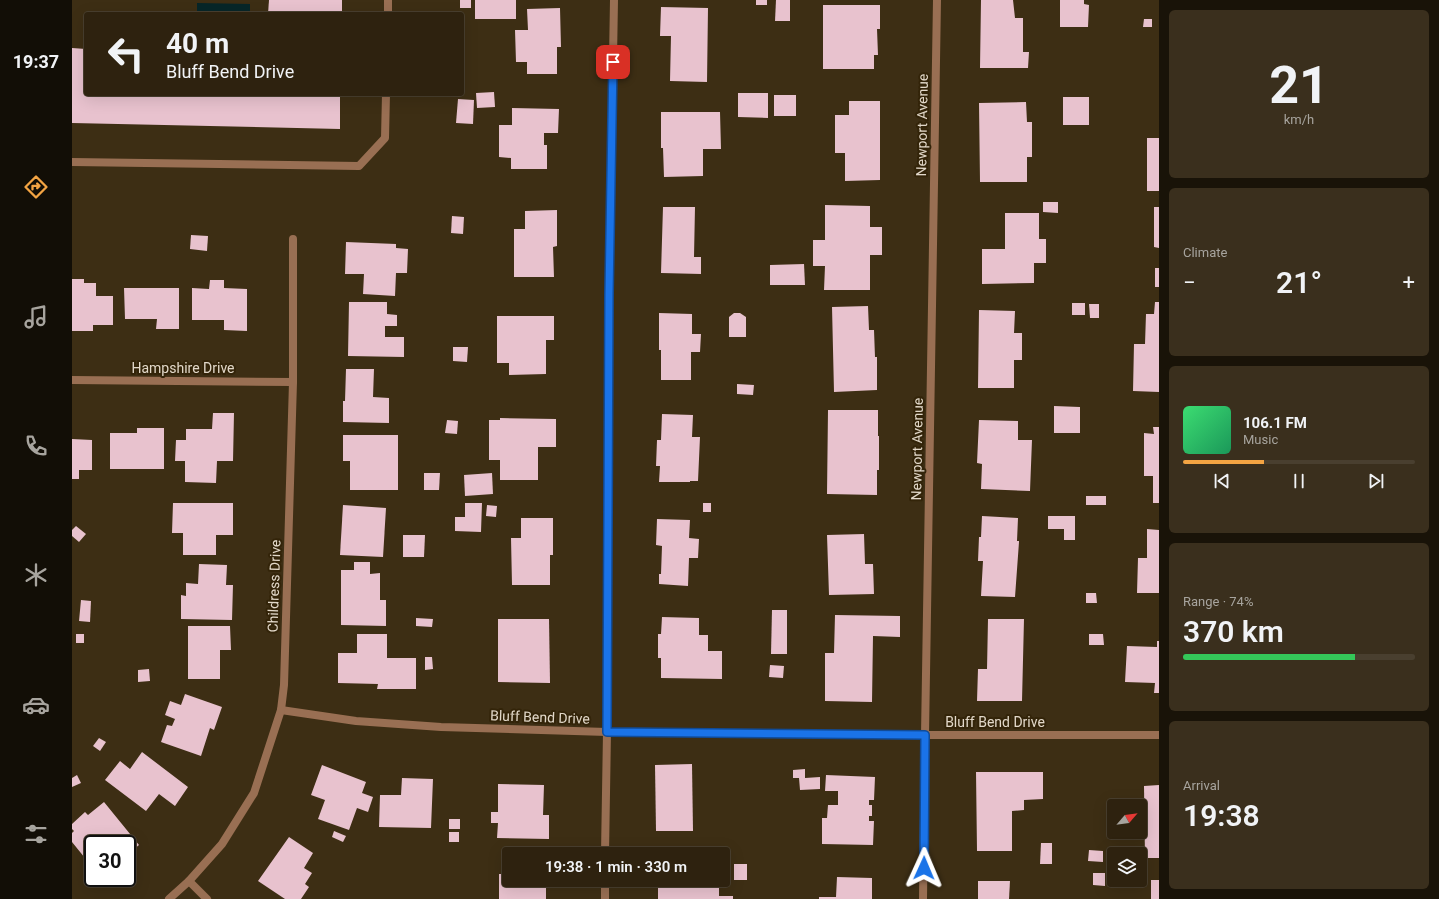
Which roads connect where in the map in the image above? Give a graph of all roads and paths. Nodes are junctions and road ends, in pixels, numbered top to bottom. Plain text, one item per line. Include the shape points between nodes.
1 (388, 0) edge
2 (614, 0) edge
3 (937, 0) edge
4 (388, 12) edge
5 (386, 96) edge
6 (72, 162) edge
7 (293, 239) dead end
8 (72, 380) edge
9 (293, 382) junction
10 (281, 710) junction
11 (607, 732) junction
12 (925, 735) junction
13 (1159, 735) edge
14 (605, 847) edge
15 (189, 881) junction
16 (605, 887) edge
17 (169, 899) edge
18 (207, 899) edge
19 (605, 899) edge
20 (923, 899) edge

1 - 4 street
2 - 11 street via 609,294
3 - 12 street, Newport Avenue
5 - 6 street via 385,138 359,166
7 - 9 street, Childress Drive
8 - 9 street, Hampshire Drive
9 - 10 street, Childress Drive
10 - 11 street, Bluff Bend Drive via 356,722
10 - 15 street, Childress Drive via 254,793 222,844
11 - 12 street, Bluff Bend Drive
11 - 14 street
12 - 13 street, Bluff Bend Drive
12 - 20 street, Newport Avenue
15 - 17 street, Childress Drive
15 - 18 street
16 - 19 street

